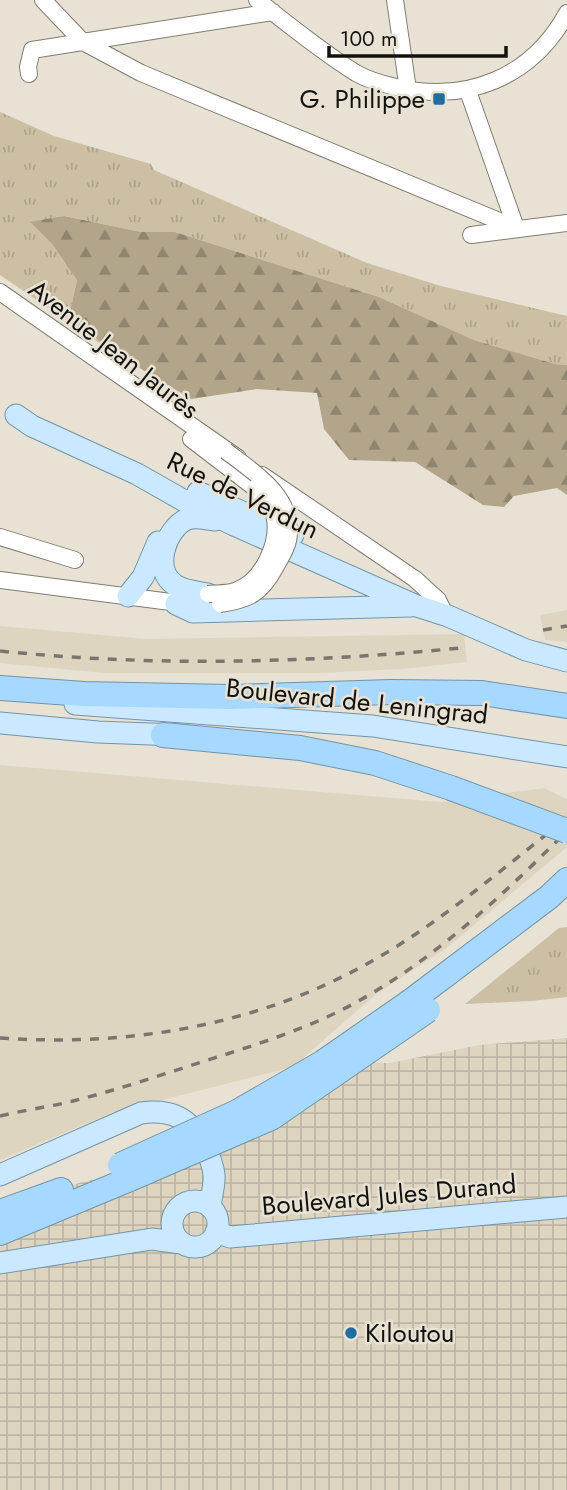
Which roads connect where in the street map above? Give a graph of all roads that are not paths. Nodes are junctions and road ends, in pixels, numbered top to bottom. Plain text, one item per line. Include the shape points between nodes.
1 (43, 0) edge
2 (257, 0) edge
3 (395, 0) edge
4 (273, 12) junction
5 (567, 13) edge
6 (83, 43) junction
7 (29, 74) dead end
8 (408, 90) junction
9 (468, 91) junction
10 (567, 223) edge
11 (516, 228) junction
12 (471, 235) dead end
13 (2, 293) edge
14 (8, 411) edge
15 (226, 451) junction
16 (137, 474) junction
17 (219, 502) junction
18 (188, 503) junction
19 (168, 521) junction
20 (234, 525) junction
21 (0, 537) edge
22 (75, 560) dead end
23 (0, 580) edge
24 (128, 596) junction
25 (214, 599) junction
26 (176, 604) junction
27 (417, 606) junction
28 (447, 615) junction
29 (567, 661) edge
30 (0, 688) edge
31 (0, 697) edge
32 (567, 706) edge
33 (0, 723) edge
34 (163, 735) junction
35 (501, 744) junction
36 (567, 757) edge
37 (567, 831) edge
38 (567, 880) edge
39 (567, 896) edge
40 (420, 1006) junction
41 (125, 1172) junction
42 (0, 1175) edge
43 (210, 1207) junction
44 (567, 1207) edge
45 (0, 1212) edge
46 (216, 1232) junction
47 (0, 1233) edge
48 (181, 1243) junction
49 (0, 1263) edge

1 - 6 street
2 - 4 street
3 - 8 street
4 - 6 street
4 - 8 street via 357,74
5 - 9 street via 533,56 502,79
6 - 7 street via 33,50
6 - 11 street via 141,74
8 - 9 street
9 - 11 street
10 - 11 street
11 - 12 street
13 - 15 street, Avenue Jean Jaurès
13 - 25 street, Avenue Jean Jaurès, bridge via 268,500 275,535 263,570 235,591
14 - 16 main road, Rue de Verdun
14 - 17 main road, Rue de Verdun
15 - 25 street, bridge via 274,490 288,519 289,535 265,584 250,597
15 - 28 street via 415,579
16 - 18 main road, Rue de Verdun
16 - 19 main road via 162,496
17 - 18 main road
17 - 28 main road, Rue de Verdun via 350,562
18 - 19 main road
18 - 20 main road, Rue de Verdun
19 - 24 main road via 143,577
20 - 25 main road via 184,520 167,543 162,562 166,575 176,586
20 - 27 main road, Rue de Verdun
21 - 22 street
23 - 24 street
24 - 26 street
25 - 26 street
26 - 27 main road via 193,612
27 - 28 main road, Rue de Verdun
28 - 29 main road, Rue de Verdun via 526,650
30 - 32 highway via 230,697 482,693
31 - 35 main road, Boulevard de Leningrad via 373,726
33 - 34 main road, Boulevard de Leningrad
34 - 35 main road, Boulevard de Leningrad via 267,734
34 - 37 highway, bridge via 300,748 375,763
35 - 36 main road
38 - 40 highway
39 - 40 highway
40 - 41 highway, bridge
41 - 45 highway
41 - 47 highway
42 - 43 main road via 141,1113 165,1112 184,1119 207,1152 215,1176
43 - 46 main road via 217,1219
43 - 48 main road via 197,1201 176,1210 173,1231
44 - 46 main road, Boulevard Jules Durand via 230,1237
46 - 48 main road via 205,1245
48 - 49 main road via 152,1239

